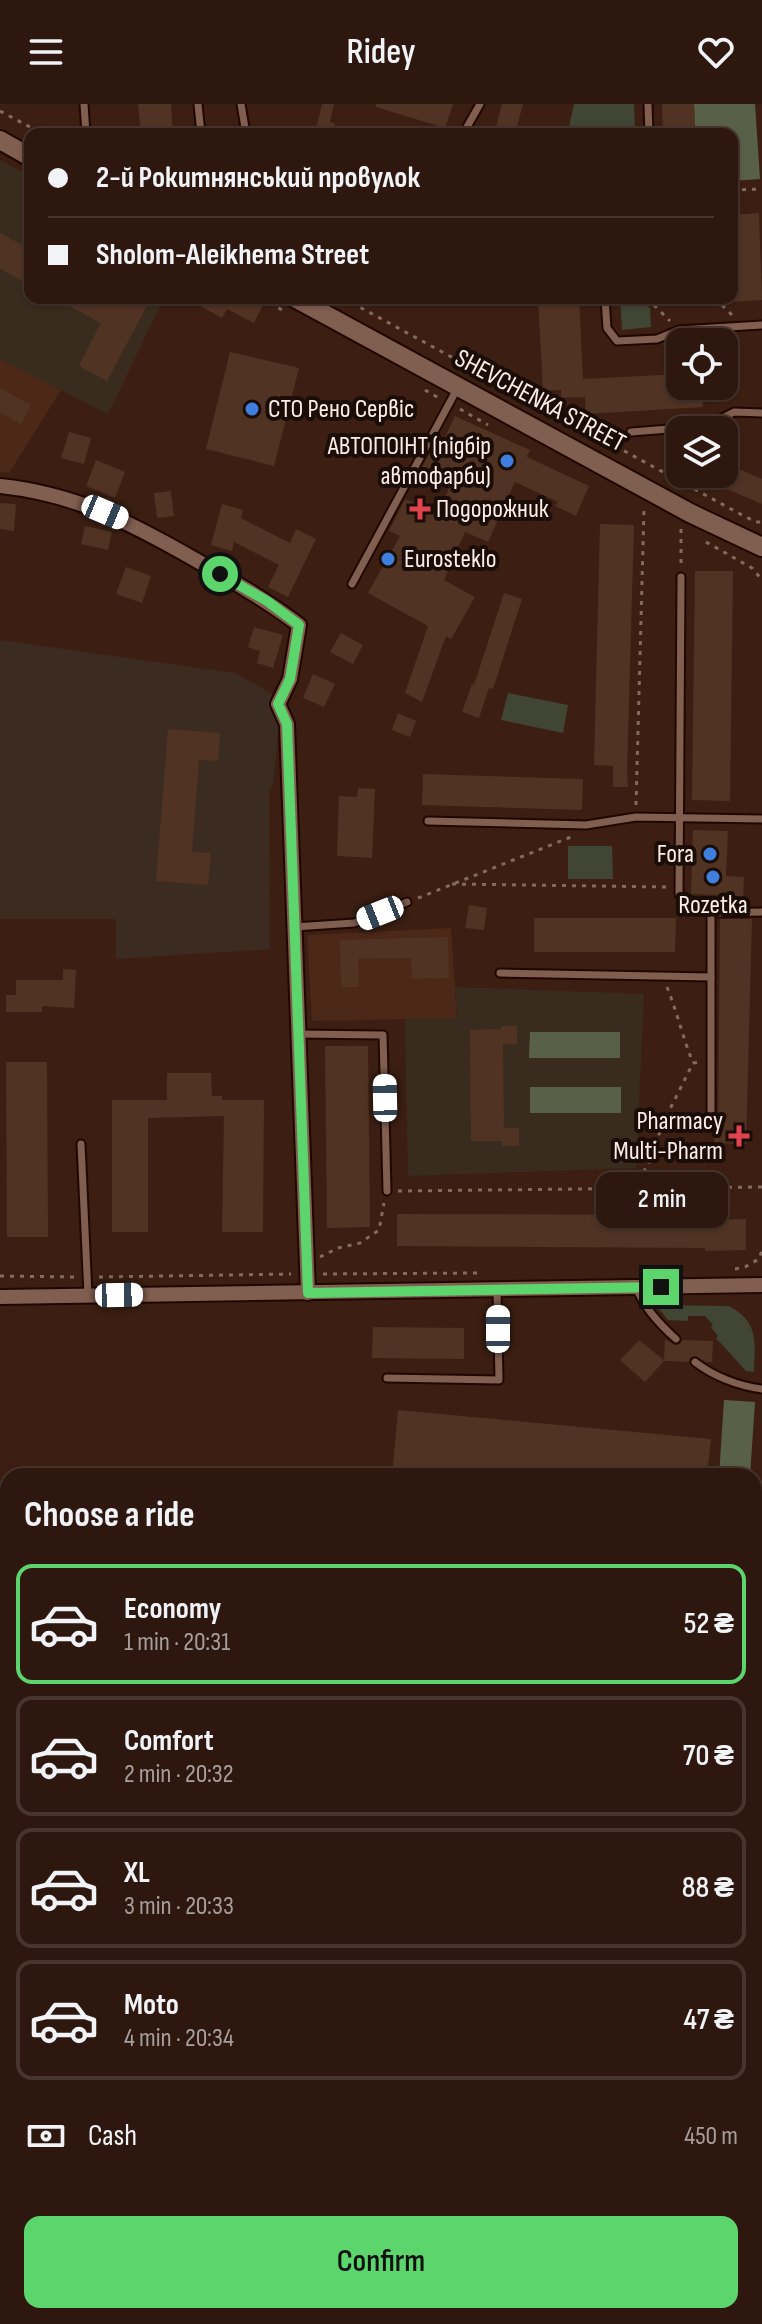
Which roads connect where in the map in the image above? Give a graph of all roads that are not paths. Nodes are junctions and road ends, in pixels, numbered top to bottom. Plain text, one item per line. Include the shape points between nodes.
1 (84, 104) edge
2 (198, 104) edge
3 (241, 104) edge
4 (480, 104) edge
5 (648, 104) edge
6 (86, 128) edge
7 (200, 128) edge
8 (244, 128) edge
9 (466, 128) edge
10 (649, 128) edge
11 (0, 140) edge
12 (24, 154) edge
13 (306, 304) edge
14 (605, 304) edge
15 (762, 325) edge
16 (459, 386) junction
17 (762, 413) edge
18 (631, 432) dead end
19 (0, 486) edge
20 (762, 547) edge
21 (681, 577) road end
22 (352, 584) dead end
23 (679, 817) junction
24 (762, 819) edge
25 (428, 821) dead end
26 (407, 902) road end
27 (762, 912) edge
28 (711, 913) junction
29 (294, 927) junction
30 (500, 973) dead end
31 (711, 977) junction
32 (298, 1034) junction
33 (711, 1127) dead end
34 (81, 1144) dead end
35 (387, 1191) road end
36 (762, 1278) edge
37 (744, 1285) junction
38 (762, 1285) edge
39 (636, 1287) junction
40 (497, 1290) junction
41 (308, 1293) junction
42 (88, 1295) junction
43 (0, 1297) edge
44 (762, 1298) edge
45 (676, 1339) dead end
46 (695, 1362) dead end
47 (387, 1378) dead end
48 (762, 1389) edge

1 - 6 lane
2 - 7 lane
3 - 8 lane
4 - 9 lane
5 - 10 lane
11 - 12 street
13 - 16 street, SHEVCHENKA STREET
14 - 15 lane via 607,328 617,341 657,339 679,330
16 - 20 street, SHEVCHENKA STREET
16 - 22 lane
17 - 18 lane via 734,412 707,426
19 - 29 street via 81,502 129,522 299,625 290,679 278,704 287,724
21 - 23 lane
23 - 24 lane
23 - 25 lane via 586,825
23 - 28 lane via 679,894
26 - 29 lane via 354,923
27 - 28 lane
28 - 31 lane
29 - 32 street
30 - 31 lane
31 - 33 lane
32 - 35 lane via 383,1035
32 - 41 street
34 - 42 lane
36 - 37 street
37 - 38 street
37 - 39 street
37 - 44 street
39 - 40 street
39 - 45 lane via 658,1323
40 - 41 street
40 - 47 lane via 499,1380
41 - 42 street
42 - 43 street
46 - 48 lane via 709,1373

